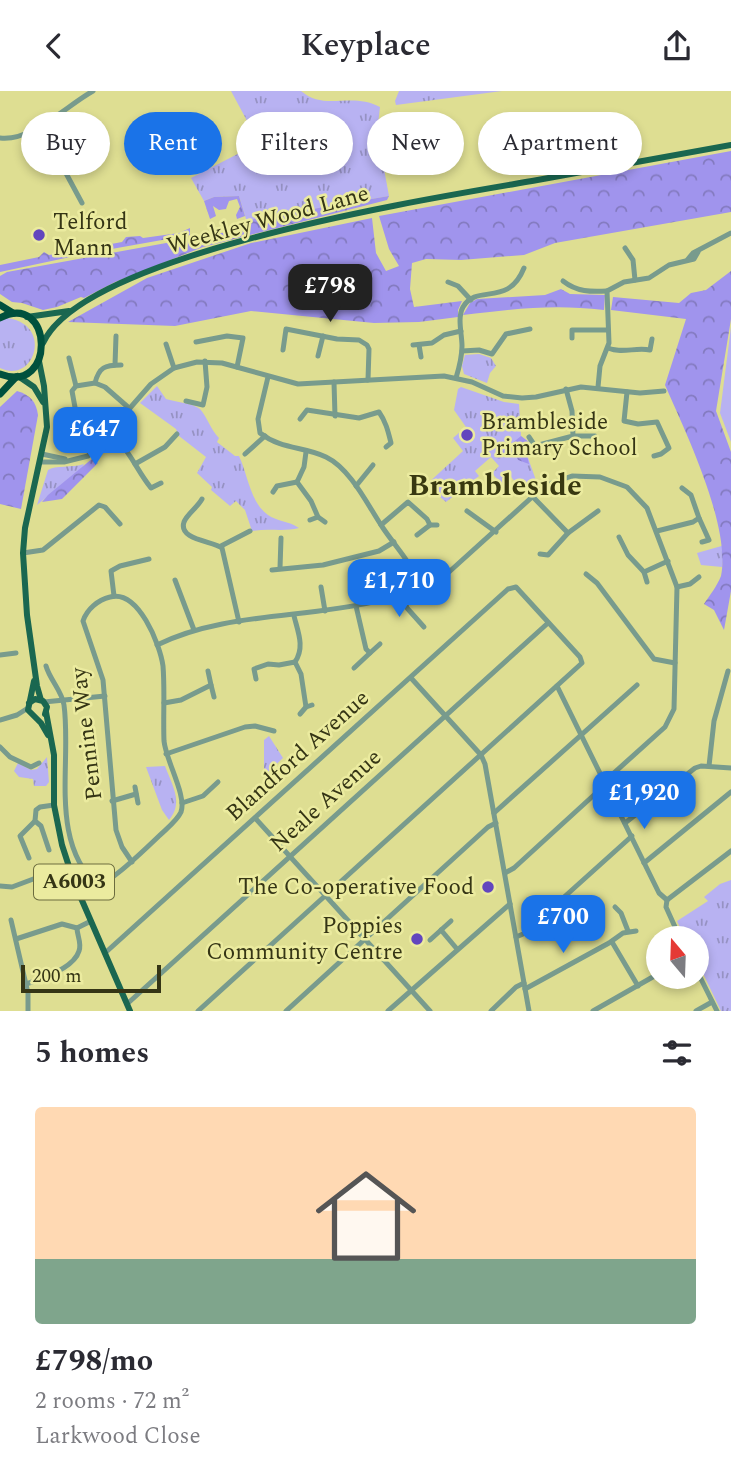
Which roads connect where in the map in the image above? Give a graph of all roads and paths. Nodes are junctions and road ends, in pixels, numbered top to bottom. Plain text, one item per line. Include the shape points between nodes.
1 (93, 91) edge
2 (60, 112) edge
3 (21, 136) edge
4 (0, 138) edge
5 (731, 145) edge
6 (67, 175) edge
7 (82, 202) dead end
8 (731, 233) edge
9 (625, 249) dead end
10 (524, 268) dead end
11 (635, 280) junction
12 (564, 281) dead end
13 (448, 282) dead end
14 (511, 289) junction
15 (607, 291) junction
16 (516, 295) dead end
17 (471, 300) junction
18 (0, 305) edge
19 (71, 310) junction
20 (13, 313) junction
21 (27, 317) junction
22 (0, 318) edge
23 (530, 329) dead end
24 (608, 330) junction
25 (460, 331) junction
26 (522, 331) junction
27 (323, 336) junction
28 (116, 337) dead end
29 (572, 338) dead end
30 (652, 338) dead end
31 (523, 339) dead end
32 (196, 342) dead end
33 (43, 343) junction
34 (166, 344) dead end
35 (608, 348) junction
36 (283, 350) dead end
37 (462, 351) junction
38 (492, 354) junction
39 (318, 356) dead end
40 (421, 357) dead end
41 (69, 358) dead end
42 (39, 361) junction
43 (205, 361) junction
44 (497, 363) dead end
45 (237, 367) junction
46 (174, 368) junction
47 (0, 374) edge
48 (17, 377) junction
49 (268, 377) junction
50 (456, 378) junction
51 (368, 380) junction
52 (334, 382) junction
53 (95, 383) junction
54 (76, 386) junction
55 (598, 387) junction
56 (566, 389) junction
57 (664, 390) dead end
58 (627, 392) junction
59 (0, 394) edge
60 (186, 401) dead end
61 (375, 403) dead end
62 (203, 405) junction
63 (46, 407) junction
64 (130, 408) junction
65 (206, 412) dead end
66 (379, 412) junction
67 (335, 416) junction
68 (300, 419) dead end
69 (624, 421) junction
70 (621, 430) dead end
71 (109, 432) junction
72 (177, 434) dead end
73 (265, 436) junction
74 (573, 436) junction
75 (595, 436) dead end
76 (529, 437) dead end
77 (247, 441) dead end
78 (86, 443) dead end
79 (386, 447) dead end
80 (252, 449) junction
81 (306, 452) junction
82 (42, 454) junction
83 (245, 454) dead end
84 (654, 456) dead end
85 (71, 461) junction
86 (40, 462) junction
87 (135, 464) junction
88 (373, 465) dead end
89 (298, 482) junction
90 (161, 483) dead end
91 (691, 484) dead end
92 (356, 486) junction
93 (151, 488) junction
94 (272, 492) dead end
95 (147, 495) dead end
96 (412, 496) dead end
97 (533, 497) junction
98 (201, 499) dead end
99 (408, 502) junction
100 (467, 511) dead end
101 (598, 511) dead end
102 (318, 517) junction
103 (699, 518) junction
104 (310, 520) dead end
105 (325, 522) dead end
106 (120, 524) dead end
107 (381, 524) junction
108 (250, 531) dead end
109 (657, 531) junction
110 (496, 532) junction
111 (568, 533) junction
112 (417, 535) dead end
113 (620, 537) dead end
114 (281, 538) dead end
115 (394, 542) junction
116 (702, 543) dead end
117 (221, 546) junction
118 (23, 553) junction
119 (540, 554) dead end
120 (149, 559) dead end
121 (668, 561) junction
122 (280, 568) junction
123 (272, 570) dead end
124 (644, 572) junction
125 (586, 574) dead end
126 (699, 581) dead end
127 (647, 582) dead end
128 (175, 585) dead end
129 (321, 587) dead end
130 (420, 587) junction
131 (677, 587) junction
132 (402, 593) junction
133 (114, 596) junction
134 (356, 606) junction
135 (325, 611) junction
136 (295, 616) junction
137 (239, 622) junction
138 (548, 623) junction
139 (424, 628) dead end
140 (194, 630) junction
141 (380, 644) dead end
142 (157, 645) junction
143 (16, 653) dead end
144 (370, 653) junction
145 (0, 655) edge
146 (295, 662) junction
147 (675, 663) junction
148 (46, 666) dead end
149 (354, 668) dead end
150 (208, 671) dead end
151 (728, 671) dead end
152 (35, 674) junction
153 (411, 678) junction
154 (256, 679) dead end
155 (211, 685) junction
156 (637, 685) dead end
157 (557, 686) junction
158 (105, 696) junction
159 (214, 697) dead end
160 (43, 701) junction
161 (59, 702) junction
162 (163, 703) junction
163 (31, 711) junction
164 (46, 711) junction
165 (300, 714) dead end
166 (445, 716) junction
167 (0, 720) edge
168 (274, 731) dead end
169 (582, 733) junction
170 (52, 743) junction
171 (0, 747) edge
172 (166, 754) junction
173 (481, 755) junction
174 (39, 763) dead end
175 (709, 766) junction
176 (731, 768) edge
177 (218, 782) dead end
178 (606, 782) junction
179 (135, 787) dead end
180 (731, 792) edge
181 (136, 795) junction
182 (112, 801) junction
183 (138, 803) dead end
184 (183, 803) junction
185 (54, 805) junction
186 (494, 813) junction
187 (255, 818) junction
188 (35, 821) junction
189 (496, 823) junction
190 (625, 823) junction
191 (632, 836) junction
192 (49, 850) dead end
193 (731, 851) edge
194 (290, 857) junction
195 (29, 858) dead end
196 (132, 862) junction
197 (645, 863) junction
198 (68, 866) junction
199 (505, 873) junction
200 (0, 886) edge
201 (99, 887) junction
202 (325, 896) junction
203 (80, 898) junction
204 (667, 899) junction
205 (510, 904) junction
206 (615, 907) dead end
207 (628, 907) dead end
208 (621, 913) junction
209 (11, 920) dead end
210 (90, 921) junction
211 (451, 921) dead end
212 (675, 926) edge
213 (77, 928) junction
214 (441, 930) junction
215 (628, 931) junction
216 (636, 931) dead end
217 (516, 937) junction
218 (16, 939) junction
219 (365, 940) junction
220 (430, 940) dead end
221 (610, 942) junction
222 (457, 949) junction
223 (105, 953) junction
224 (646, 981) edge
225 (26, 984) junction
226 (524, 986) junction
227 (638, 986) junction
228 (706, 989) edge
229 (411, 991) junction
230 (712, 1002) junction
231 (129, 1007) edge
232 (28, 1011) edge
233 (198, 1011) edge
234 (286, 1011) edge
235 (388, 1011) edge
236 (430, 1011) edge
237 (491, 1011) edge
238 (529, 1011) edge
239 (593, 1011) edge
240 (696, 1011) edge
241 (717, 1011) edge

1 - 2 street
3 - 4 street
5 - 19 main road, Weekley Wood Lane via 394,205 284,230 189,257
6 - 7 street
8 - 11 street via 712,241 694,259
9 - 11 street via 633,260
10 - 14 street
11 - 15 street
12 - 15 street via 574,289
13 - 17 street
14 - 16 street
14 - 17 street
15 - 24 street
17 - 25 street via 462,309
18 - 20 highway
19 - 21 main road, Weekley Wood Lane
19 - 33 main road, Weekley Wood Lane
20 - 21 highway
20 - 22 highway
21 - 33 highway
23 - 26 street
24 - 29 street via 572,330
24 - 35 street
25 - 37 street
25 - 40 street via 416,345
26 - 31 street
26 - 38 street via 506,334
27 - 36 street via 286,329
27 - 39 street
27 - 51 street via 367,345
28 - 53 street via 118,365 100,369
30 - 35 street via 650,350
32 - 45 street via 243,338
33 - 42 highway
34 - 46 street
35 - 55 street
37 - 38 street
37 - 50 street
38 - 44 street
41 - 54 street
42 - 48 highway
42 - 63 main road
43 - 45 street
43 - 46 street
43 - 62 street
45 - 49 street
46 - 64 street via 150,384
47 - 48 highway
48 - 59 highway
48 - 63 main road via 34,387
49 - 52 street via 298,384
49 - 73 street via 258,419 258,430
50 - 51 street
50 - 56 street via 522,398
51 - 52 street
52 - 67 street
53 - 54 street
53 - 64 street
54 - 78 street via 72,397
55 - 56 street
55 - 58 street
56 - 74 street
57 - 58 street
58 - 69 street
60 - 62 street
61 - 66 street
62 - 65 street
63 - 82 main road
64 - 71 street
66 - 67 street via 359,418
66 - 79 street via 391,443
67 - 68 street via 305,407
69 - 70 street
69 - 84 street via 657,422 669,448
71 - 85 street via 88,456
71 - 87 street
72 - 87 street via 165,447
73 - 80 street
73 - 81 street
74 - 75 street
74 - 76 street via 533,447
77 - 80 street
80 - 83 street
81 - 89 street
81 - 92 street via 329,459
82 - 85 street
82 - 86 main road
85 - 86 street
86 - 118 main road
87 - 93 street
88 - 92 street
89 - 94 street via 276,483
89 - 102 street
90 - 93 street
91 - 103 street via 684,489
92 - 107 street
93 - 95 street
96 - 99 street
97 - 109 street via 561,479 600,477 620,483 636,495
97 - 110 street
97 - 111 street
98 - 117 street via 185,520 185,531 194,539
99 - 107 street
99 - 112 street via 433,525
100 - 110 street
101 - 111 street
102 - 104 street
102 - 105 street
103 - 109 street
103 - 116 street via 710,543
106 - 118 street via 99,505 43,550
107 - 115 street
108 - 117 street
109 - 121 street
110 - 130 street via 449,572
111 - 119 street via 548,555
113 - 124 street via 628,555
114 - 122 street
115 - 122 street via 379,551 323,565
115 - 130 street
117 - 137 street
118 - 152 main road
120 - 133 street via 111,571
121 - 124 street
121 - 131 street
122 - 123 street
124 - 127 street
125 - 147 street via 654,659
126 - 131 street
128 - 140 street
129 - 135 street
130 - 132 street
131 - 147 street
132 - 134 street
132 - 139 street via 407,608
133 - 142 street via 125,597 138,608
133 - 158 street, Pennine Way via 89,609 83,621
134 - 135 street
134 - 144 street via 363,645
135 - 136 street
136 - 137 street
136 - 146 street via 301,643
137 - 140 street
138 - 153 street, Blandford Avenue via 514,586
138 - 157 street via 582,661
138 - 166 street, Neale Avenue
140 - 142 street
141 - 144 street
142 - 162 street via 163,668
143 - 145 street
144 - 149 street
146 - 154 street via 252,668
146 - 165 street via 309,706
147 - 178 street via 671,718
148 - 161 street
150 - 155 street
151 - 175 street via 714,722
152 - 160 main road
152 - 163 main road
153 - 166 street
153 - 187 street, Blandford Avenue
155 - 159 street
155 - 162 street via 181,700
156 - 169 street
157 - 169 street
157 - 173 street
158 - 161 street
158 - 182 street, Pennine Way
160 - 161 street
160 - 163 main road via 35,699
160 - 164 main road
161 - 164 street
161 - 201 street via 66,813 80,866
162 - 172 street
163 - 164 main road via 41,717
163 - 167 street
163 - 170 main road
164 - 170 main road, A6003
166 - 173 street
166 - 194 street, Neale Avenue
168 - 172 street via 244,727
169 - 178 street
169 - 186 street
170 - 185 main road, A6003
171 - 174 street via 30,767
172 - 184 street
173 - 186 street
173 - 202 street
175 - 176 street
175 - 190 street via 690,771
177 - 184 street via 203,796
178 - 190 street
178 - 199 street
179 - 181 street
180 - 197 street
181 - 182 street
181 - 183 street
182 - 196 street, Pennine Way via 120,842
184 - 196 street via 179,815
185 - 188 street via 36,810
185 - 198 main road, A6003
186 - 189 street
187 - 194 street
187 - 223 street, Blandford Avenue
188 - 192 street
188 - 195 street via 20,835
189 - 199 street
189 - 219 street
190 - 191 street
191 - 197 street
191 - 217 street
193 - 204 street
194 - 202 street
194 - 231 street, Neale Avenue
196 - 201 street
197 - 204 street via 659,893
198 - 200 street via 11,888
198 - 203 main road, A6003
199 - 205 street
201 - 203 street
202 - 219 street
202 - 233 street
203 - 210 main road, A6003
204 - 212 street
205 - 217 street
205 - 222 street
206 - 208 street
207 - 208 street
208 - 215 street
209 - 218 street
210 - 213 street
210 - 223 main road, A6003
211 - 214 street
213 - 218 street via 62,924
213 - 225 street via 80,943 75,960
214 - 220 street
214 - 222 street
215 - 216 street
215 - 221 street
217 - 226 street
218 - 225 street
219 - 229 street
219 - 234 street
221 - 226 street
221 - 227 street
222 - 229 street
223 - 231 main road, A6003
224 - 227 street
225 - 232 street
226 - 237 street via 516,987
226 - 238 street
227 - 239 street
228 - 230 street
229 - 235 street
229 - 236 street
230 - 240 street
230 - 241 street

